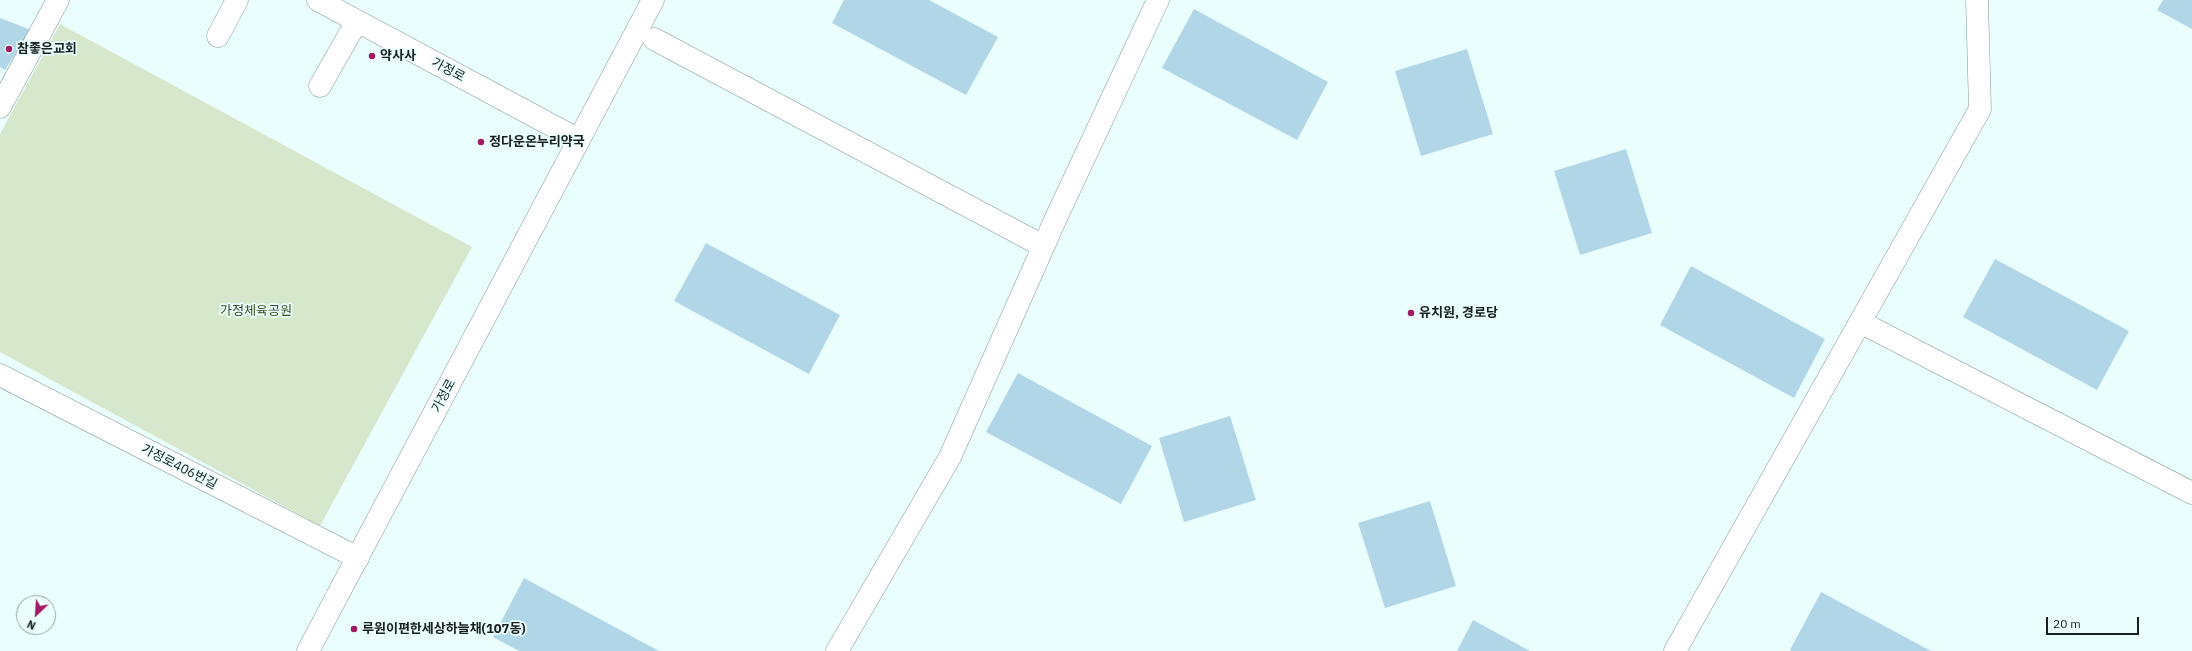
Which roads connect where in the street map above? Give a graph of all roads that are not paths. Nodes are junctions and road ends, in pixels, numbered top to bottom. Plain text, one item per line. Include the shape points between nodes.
1 (58, 0) edge
2 (237, 0) edge
3 (318, 0) edge
4 (651, 0) edge
5 (1158, 0) edge
6 (1977, 0) edge
7 (357, 21) junction
8 (218, 36) dead end
9 (654, 39) dead end
10 (320, 86) dead end
11 (3, 94) edge
12 (579, 140) junction
13 (1043, 246) junction
14 (1860, 322) junction
15 (0, 375) edge
16 (2192, 493) edge
17 (358, 558) junction
18 (308, 651) edge
19 (837, 651) edge
20 (1675, 651) edge

1 - 11 street
2 - 8 street
3 - 7 street, 가정로
4 - 12 street, 가정로
5 - 13 street
6 - 14 street via 1980,109
7 - 10 street
7 - 12 street, 가정로
9 - 13 street
12 - 17 street, 가정로
13 - 19 street via 950,457
14 - 16 street
14 - 20 street
15 - 17 street, 가정로406번길
17 - 18 street, 가정로

